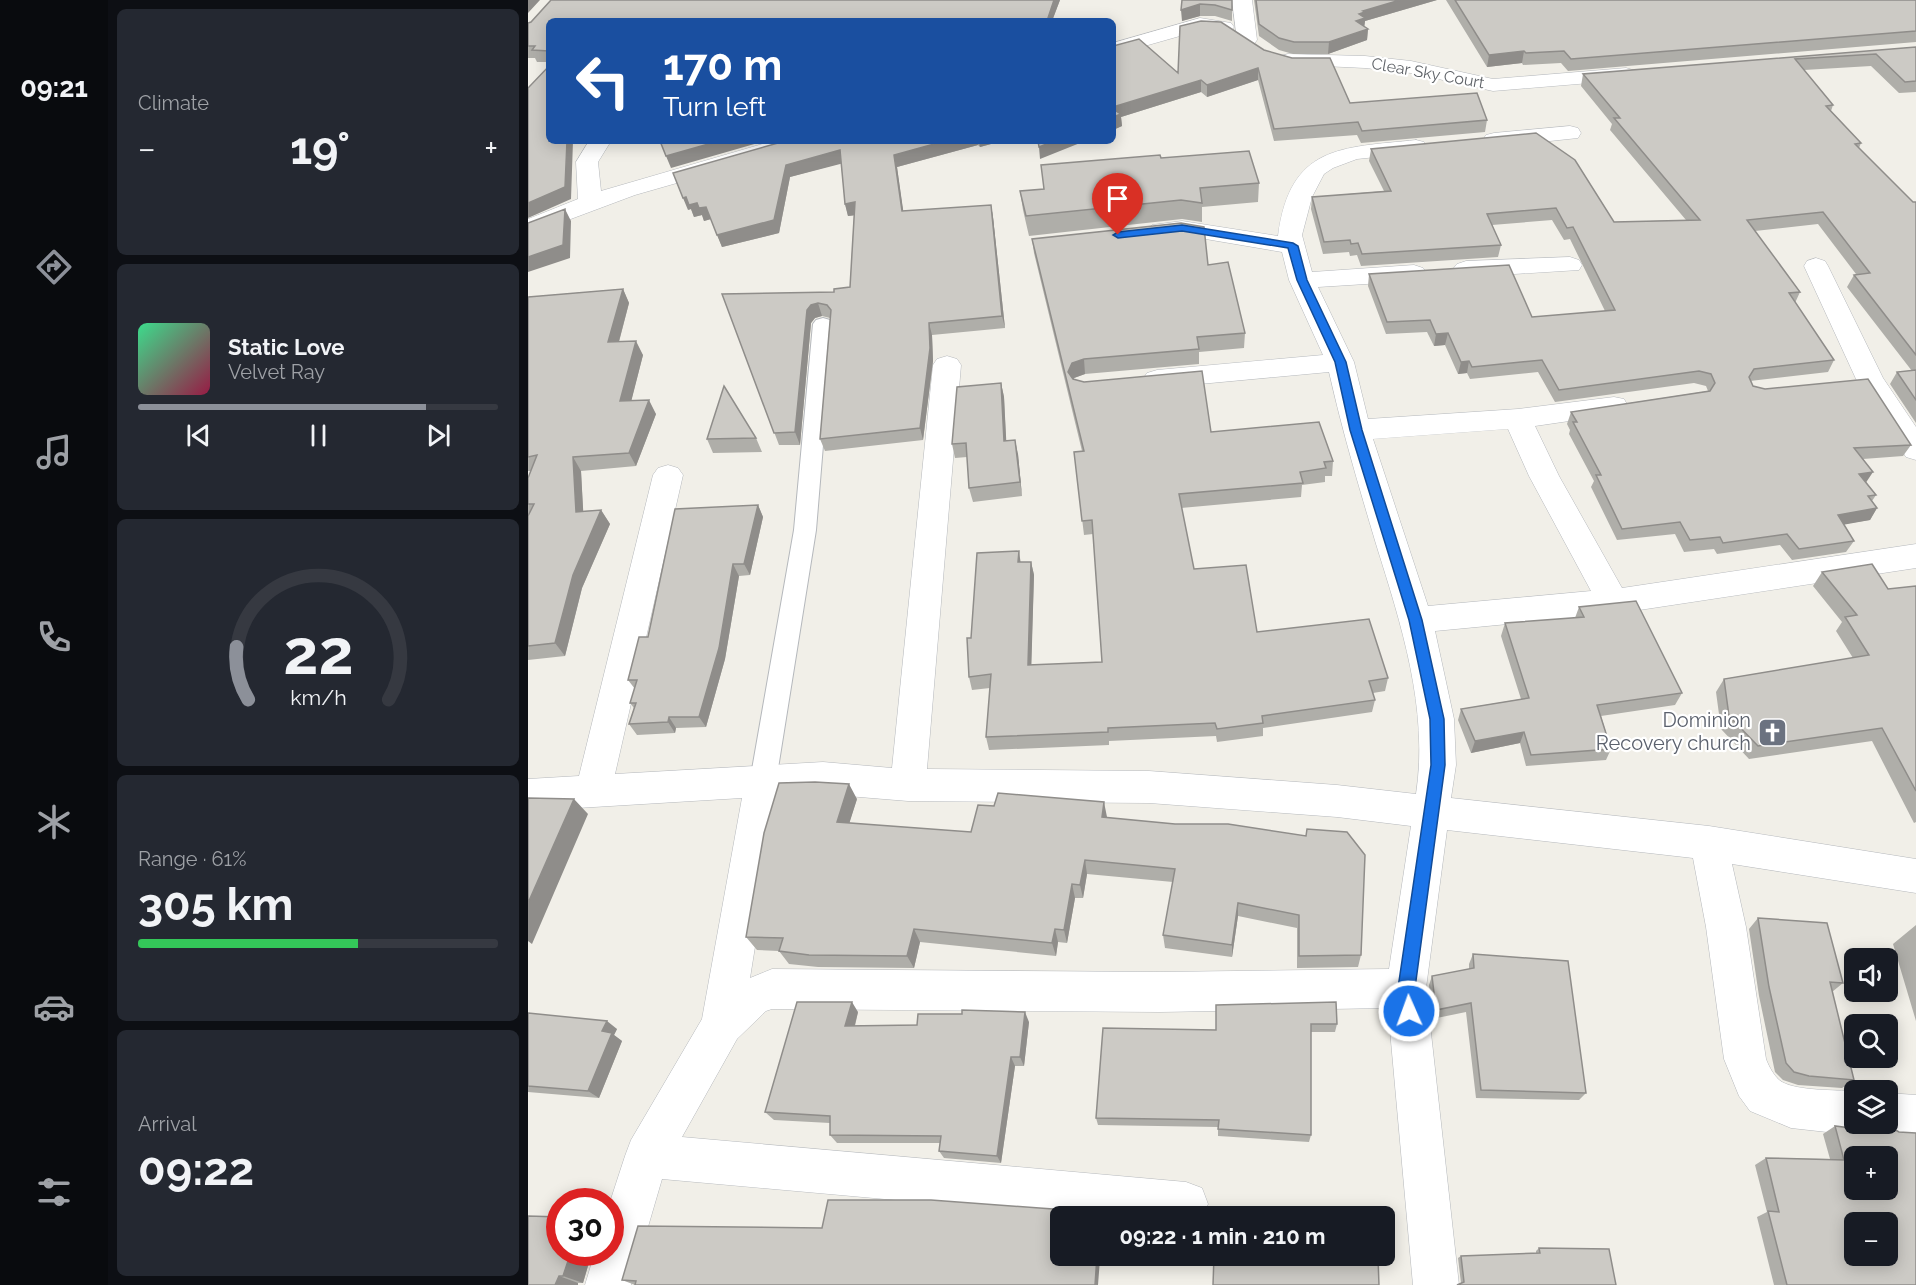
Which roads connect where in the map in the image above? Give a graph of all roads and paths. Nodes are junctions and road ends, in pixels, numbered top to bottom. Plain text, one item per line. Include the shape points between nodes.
1 (1242, 0) edge
2 (1116, 48) edge
3 (1261, 49) junction
4 (1642, 73) edge
5 (1570, 133) dead end
6 (598, 144) edge
7 (788, 144) edge
8 (590, 204) junction
9 (528, 228) edge
10 (1136, 233) edge
11 (1293, 246) junction
12 (1570, 265) dead end
13 (1816, 266) dead end
14 (1302, 280) junction
15 (824, 324) edge
16 (1340, 362) junction
17 (947, 365) dead end
18 (1134, 381) edge
19 (1636, 403) edge
20 (1518, 419) junction
21 (1356, 430) junction
22 (1916, 450) edge
23 (668, 475) dead end
24 (1916, 556) edge
25 (1613, 603) junction
26 (1416, 620) junction
27 (763, 781) junction
28 (908, 785) junction
29 (593, 791) junction
30 (528, 795) edge
31 (1431, 811) junction
32 (1709, 843) junction
33 (1916, 876) edge
34 (1407, 988) junction
35 (722, 1025) junction
36 (1844, 1112) edge
37 (1898, 1115) edge
38 (1916, 1116) edge
39 (647, 1156) junction
40 (1186, 1204) dead end
41 (608, 1285) edge
42 (1436, 1285) edge

1 - 3 street
2 - 3 street, Clear Sky Court via 1200,24 1214,24 1229,28
3 - 4 street, Clear Sky Court via 1292,62 1365,62 1493,85
5 - 11 street via 1354,153 1325,163 1315,170 1300,197 1290,235
6 - 8 street via 587,162
7 - 8 street
8 - 9 street
10 - 11 street via 1182,228
11 - 14 street
12 - 14 street
13 - 22 street via 1859,380
14 - 16 street
15 - 27 lane via 805,530
16 - 18 street
16 - 21 street
17 - 28 street
19 - 20 street
20 - 21 street
20 - 25 street via 1544,476
21 - 26 street
23 - 29 street
24 - 25 street
25 - 26 street
26 - 31 street via 1437,719 1438,765
27 - 28 street via 823,778
27 - 29 street
27 - 35 street
28 - 31 street via 1149,787
29 - 30 street
31 - 32 street
31 - 34 street
32 - 33 street
32 - 36 street via 1745,1059 1754,1081 1765,1096 1791,1107
34 - 35 street via 1160,992 781,988 752,997
34 - 42 street
35 - 39 street
37 - 38 street
39 - 40 street
39 - 41 street

